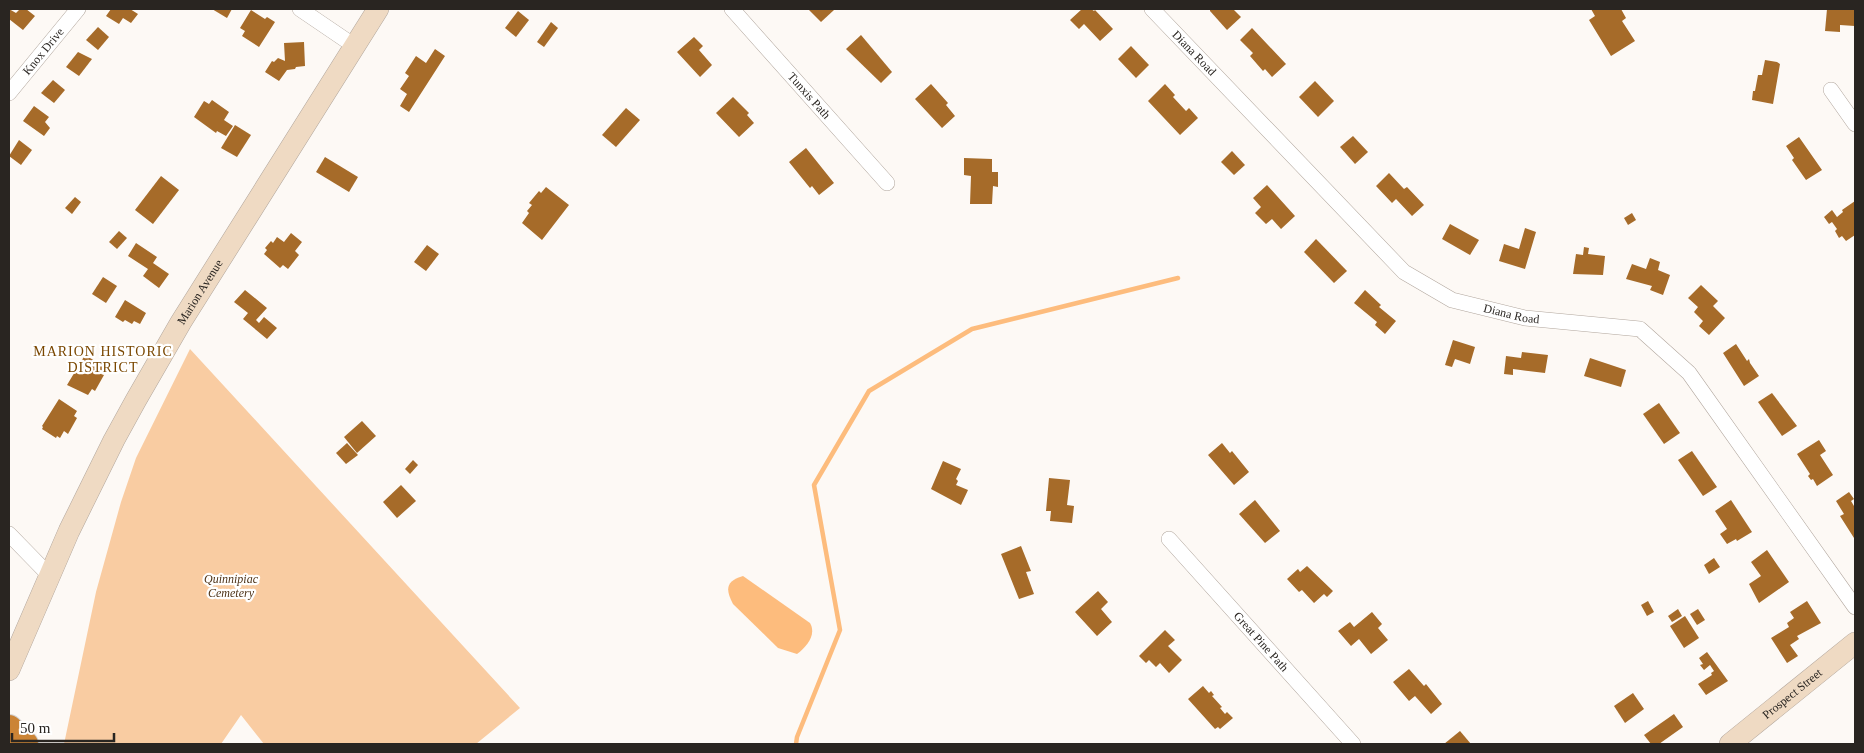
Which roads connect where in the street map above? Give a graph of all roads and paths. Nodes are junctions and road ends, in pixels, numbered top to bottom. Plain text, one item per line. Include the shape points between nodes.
1 (78, 9) edge
2 (300, 9) edge
3 (378, 9) edge
4 (732, 9) edge
5 (1152, 9) edge
6 (353, 45) junction
7 (1831, 90) dead end
8 (9, 93) edge
9 (1855, 124) edge
10 (887, 183) dead end
11 (9, 534) edge
12 (1169, 540) dead end
13 (49, 575) junction
14 (1855, 607) edge
15 (1855, 643) edge
16 (9, 670) edge
17 (9, 728) edge
18 (25, 744) edge
19 (1353, 744) edge
20 (1730, 744) edge

1 - 8 street, Knox Drive
2 - 6 street
3 - 6 main road, Marion Avenue
4 - 10 street, Tunxis Path
5 - 14 street, Diana Road via 1404,272 1452,300 1526,318 1640,329 1689,373
6 - 13 main road, Marion Avenue via 136,400
7 - 9 street
11 - 13 street
12 - 19 street, Great Pine Path
13 - 16 main road, Marion Avenue
15 - 20 main road, Prospect Street
17 - 18 highway

